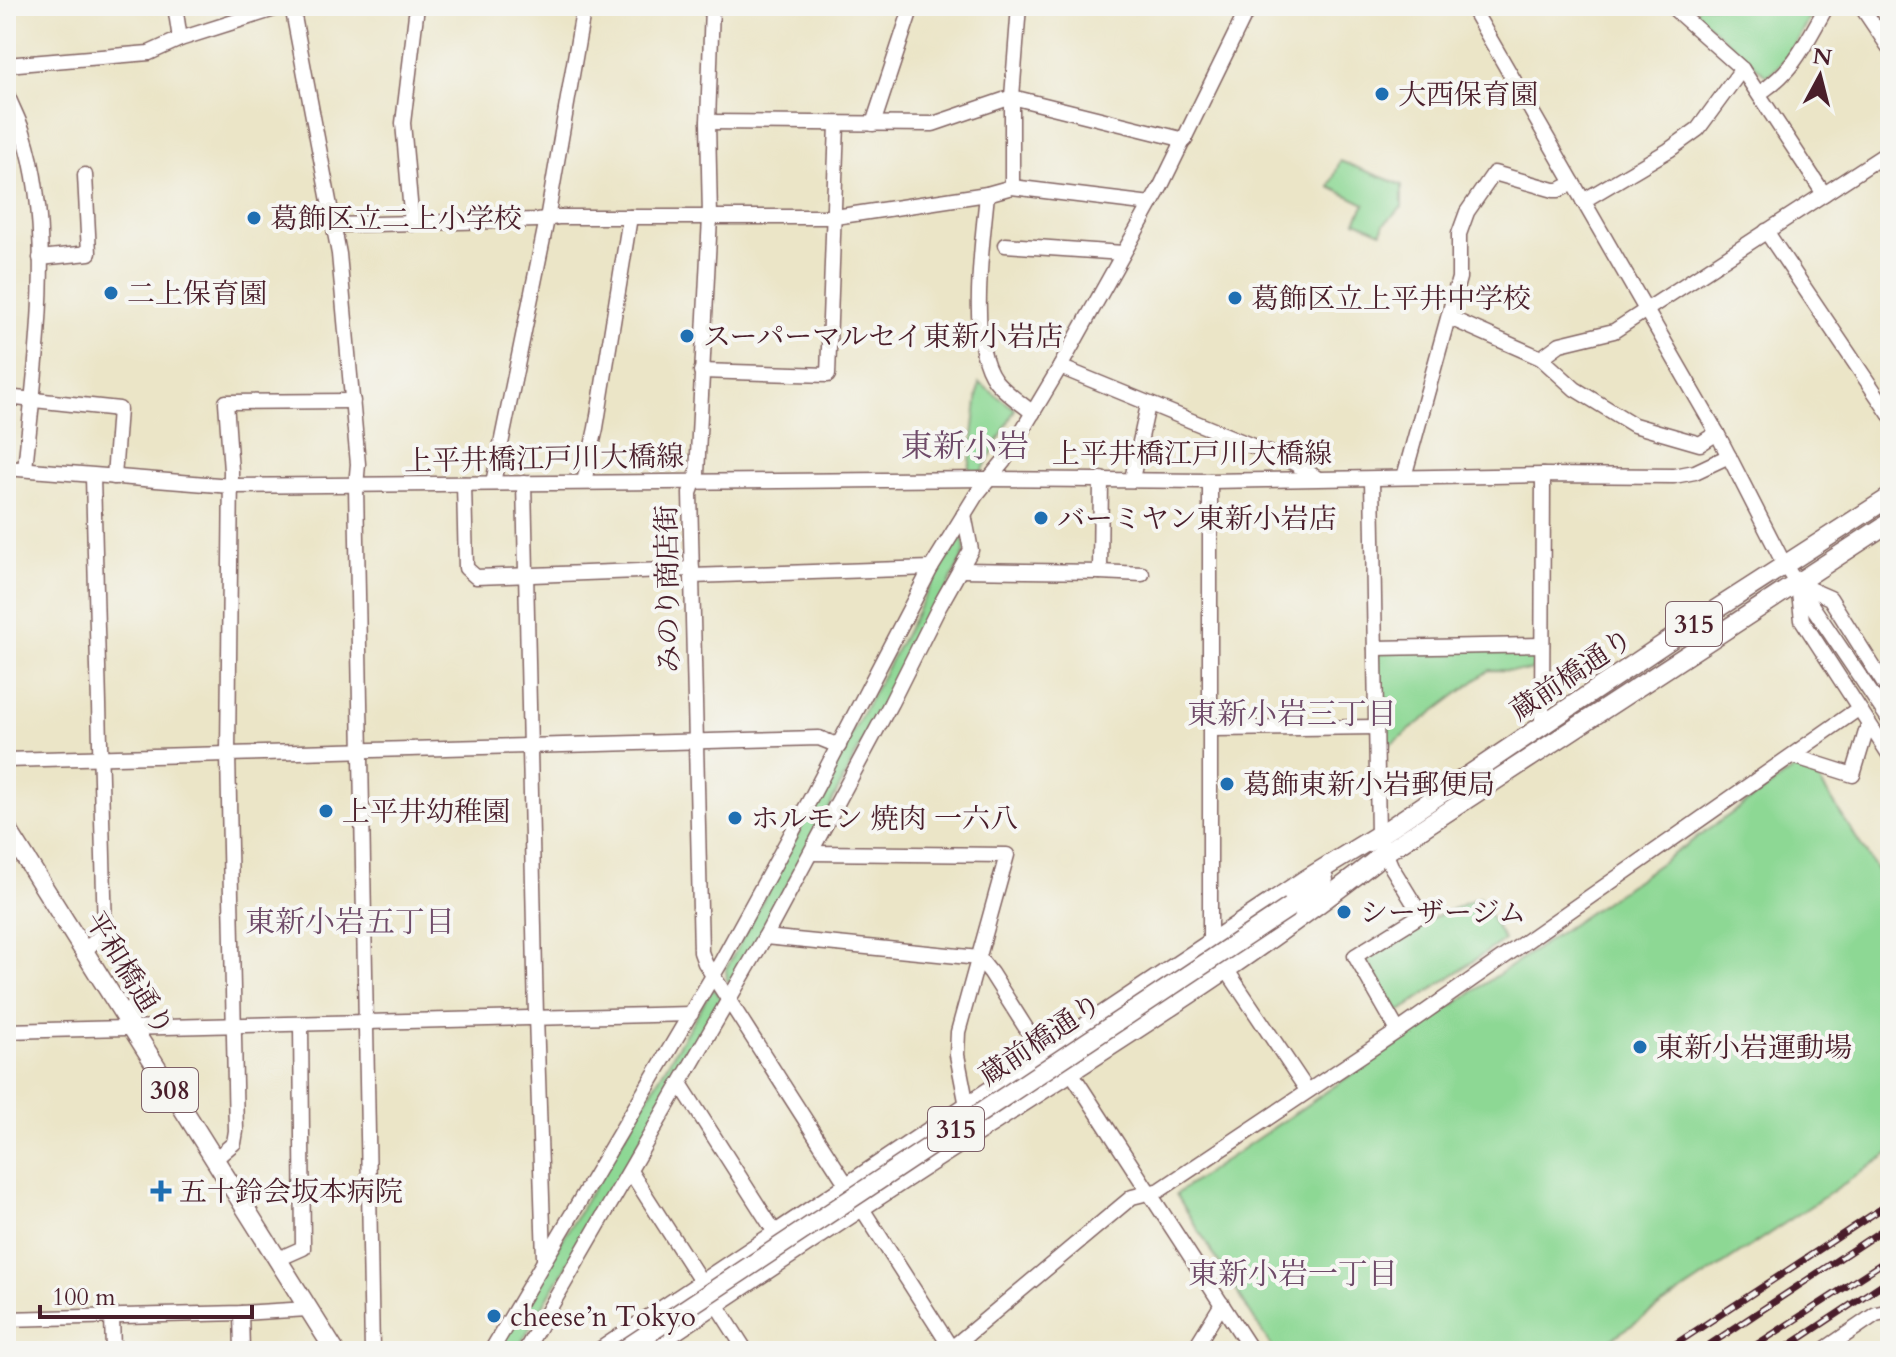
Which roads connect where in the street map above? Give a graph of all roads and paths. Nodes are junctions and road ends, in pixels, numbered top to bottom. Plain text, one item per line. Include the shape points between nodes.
1 (175, 6) edge
2 (284, 6) edge
3 (292, 6) edge
4 (417, 6) edge
5 (584, 6) edge
6 (912, 6) edge
7 (1019, 6) edge
8 (1471, 6) edge
9 (1671, 6) edge
10 (1827, 6) edge
11 (1861, 6) edge
12 (712, 7) edge
13 (1243, 7) edge
14 (180, 39) junction
15 (1890, 49) edge
16 (6, 65) edge
17 (1742, 69) junction
18 (6, 92) edge
19 (1760, 93) junction
20 (1012, 97) junction
21 (708, 122) junction
22 (837, 124) junction
23 (873, 124) junction
24 (23, 134) junction
25 (1185, 140) junction
26 (6, 141) edge
27 (1890, 151) edge
28 (85, 175) dead end
29 (1573, 183) junction
30 (1012, 187) junction
31 (987, 194) junction
32 (1824, 194) junction
33 (1583, 201) junction
34 (1151, 204) junction
35 (630, 217) junction
36 (710, 217) junction
37 (835, 217) junction
38 (547, 219) junction
39 (412, 224) junction
40 (334, 225) junction
41 (1766, 231) junction
42 (1005, 245) dead end
43 (1123, 253) junction
44 (40, 258) junction
45 (1645, 311) junction
46 (1450, 318) junction
47 (1541, 358) junction
48 (1060, 367) junction
49 (701, 371) junction
50 (6, 397) edge
51 (32, 400) junction
52 (353, 401) junction
53 (1148, 405) junction
54 (1033, 413) junction
55 (1890, 415) edge
56 (1717, 433) junction
57 (1729, 456) junction
58 (6, 468) edge
59 (25, 469) junction
60 (1543, 475) junction
61 (93, 477) junction
62 (114, 477) junction
63 (1404, 477) junction
64 (1317, 478) junction
65 (988, 479) junction
66 (1101, 479) junction
67 (1132, 479) junction
68 (1372, 479) junction
69 (1210, 481) junction
70 (584, 482) junction
71 (694, 482) junction
72 (493, 483) junction
73 (524, 483) junction
74 (464, 484) junction
75 (231, 486) junction
76 (356, 486) junction
77 (1890, 497) edge
78 (964, 514) junction
79 (1890, 522) edge
80 (1785, 566) junction
81 (931, 568) junction
82 (961, 570) junction
83 (692, 572) junction
84 (1100, 572) junction
85 (1142, 574) dead end
86 (527, 575) junction
87 (1798, 584) junction
88 (1542, 645) junction
89 (1375, 648) junction
90 (1890, 693) edge
91 (1858, 709) junction
92 (1890, 721) edge
93 (1868, 725) junction
94 (1377, 727) junction
95 (1542, 728) junction
96 (1210, 729) junction
97 (696, 742) junction
98 (531, 744) junction
99 (839, 746) junction
100 (361, 750) junction
101 (228, 754) junction
102 (1793, 756) junction
103 (1890, 756) edge
104 (101, 757) junction
105 (6, 760) edge
106 (6, 827) edge
107 (1378, 835) junction
108 (1386, 852) junction
109 (811, 853) junction
110 (1290, 907) junction
111 (765, 937) junction
112 (1210, 943) junction
113 (83, 952) junction
114 (979, 958) junction
115 (1226, 969) junction
116 (714, 975) junction
117 (730, 999) junction
118 (691, 1014) junction
119 (536, 1016) junction
120 (366, 1022) junction
121 (233, 1024) junction
122 (301, 1024) junction
123 (1090, 1024) junction
124 (130, 1027) junction
125 (6, 1031) edge
126 (1398, 1031) junction
127 (1049, 1051) junction
128 (1102, 1051) junction
129 (1071, 1071) junction
130 (681, 1085) junction
131 (1307, 1090) junction
132 (967, 1106) junction
133 (214, 1160) junction
134 (630, 1171) junction
135 (848, 1186) junction
136 (1150, 1193) junction
137 (861, 1206) junction
138 (776, 1234) junction
139 (544, 1258) junction
140 (276, 1260) junction
141 (702, 1283) junction
142 (716, 1304) junction
143 (1222, 1304) junction
144 (308, 1309) junction
145 (1890, 1311) edge
146 (241, 1313) junction
147 (112, 1316) junction
148 (6, 1319) edge
149 (951, 1350) edge
150 (113, 1351) edge
151 (242, 1351) edge
152 (335, 1351) edge
153 (372, 1351) edge
154 (491, 1351) edge
155 (525, 1351) edge
156 (601, 1351) edge
157 (622, 1351) edge
158 (645, 1351) edge
159 (746, 1351) edge
160 (1193, 1351) edge
161 (1252, 1351) edge
162 (1822, 1351) edge

1 - 14 street
2 - 14 street
3 - 40 street
4 - 39 street via 403,123
5 - 38 street
6 - 23 street
7 - 20 street
8 - 29 street
9 - 17 street
10 - 19 street via 1791,68
11 - 15 street
12 - 21 street, みのり商店街
13 - 25 street
14 - 16 street via 149,53
17 - 19 street
17 - 33 street via 1698,129
18 - 24 street
19 - 32 street
20 - 23 street via 933,124
20 - 25 street
20 - 30 street
21 - 22 street
21 - 36 street, みのり商店街
22 - 23 street
22 - 37 street
24 - 26 street
24 - 44 street
25 - 34 street
27 - 32 street
28 - 44 street via 89,253
29 - 33 street
29 - 46 street via 1554,190 1494,173 1467,212 1459,234 1459,278
30 - 31 street
30 - 34 street
31 - 37 street
31 - 54 street via 980,272 982,351 995,380
32 - 41 street
33 - 45 street
34 - 43 street
35 - 36 street
35 - 38 street
35 - 70 street
36 - 37 street
36 - 49 street, みのり商店街
37 - 49 street via 828,375
38 - 39 street
38 - 72 street
39 - 40 street
40 - 52 street
41 - 45 street
41 - 55 street
42 - 43 street
43 - 48 street
44 - 51 street
45 - 47 street via 1614,331 1560,344
45 - 56 street
46 - 47 street
46 - 63 street
47 - 56 street via 1575,389 1634,425 1700,444
48 - 53 street
48 - 54 street
49 - 71 street, みのり商店街
50 - 51 street
51 - 59 street
51 - 62 street via 119,409
52 - 75 street via 226,402
52 - 76 street
53 - 64 street via 1294,463
53 - 67 street
54 - 65 street
56 - 57 street
57 - 60 street, 上平井橋江戸川大橋線 via 1674,476
57 - 80 street
58 - 59 street, 上平井橋江戸川大橋線
59 - 61 street, 上平井橋江戸川大橋線
60 - 63 street, 上平井橋江戸川大橋線
60 - 88 street
61 - 62 street, 上平井橋江戸川大橋線
61 - 104 street
62 - 75 street, 上平井橋江戸川大橋線
63 - 68 street, 上平井橋江戸川大橋線
64 - 68 street, 上平井橋江戸川大橋線
64 - 69 street, 上平井橋江戸川大橋線
65 - 66 street, 上平井橋江戸川大橋線
65 - 71 street, 上平井橋江戸川大橋線
65 - 78 street
66 - 67 street, 上平井橋江戸川大橋線
66 - 84 street
67 - 69 street, 上平井橋江戸川大橋線
68 - 89 street
69 - 96 street
70 - 71 street, 上平井橋江戸川大橋線
70 - 73 street, 上平井橋江戸川大橋線
71 - 83 street, みのり商店街
72 - 73 street, 上平井橋江戸川大橋線
72 - 74 street, 上平井橋江戸川大橋線
73 - 86 street
74 - 76 street, 上平井橋江戸川大橋線
74 - 86 street via 466,568 476,577
75 - 76 street, 上平井橋江戸川大橋線
75 - 101 street
76 - 100 street
77 - 80 main road, 蔵前橋通り / 315
78 - 81 street
78 - 82 street via 971,550
79 - 87 main road, 蔵前橋通り / 315
80 - 87 street
80 - 95 main road, 蔵前橋通り / 315
81 - 83 street
81 - 99 street
82 - 84 street
82 - 109 street
83 - 86 street
83 - 97 street, みのり商店街
84 - 85 street
86 - 98 street
87 - 90 street via 1830,598
87 - 91 street via 1802,620
87 - 92 street
87 - 108 main road, 蔵前橋通り / 315
88 - 89 street
88 - 95 street
89 - 94 street
91 - 93 street
91 - 102 street
93 - 102 street via 1853,775
93 - 103 street
94 - 96 street
94 - 107 street
95 - 107 main road, 蔵前橋通り / 315
96 - 112 street
97 - 98 street
97 - 99 street via 819,738
97 - 116 street, みのり商店街 via 701,952
98 - 100 street
98 - 119 street
99 - 116 street
100 - 101 street
100 - 120 street
101 - 104 street
101 - 121 street
102 - 126 street
104 - 105 street
104 - 113 street via 105,932
106 - 113 main road, 平和橋通り / 308
107 - 108 street
107 - 110 main road, 蔵前橋通り / 315
107 - 112 main road
108 - 110 main road, 蔵前橋通り / 315
108 - 115 main road
108 - 126 street via 1421,915 1355,956
109 - 111 street
109 - 114 street via 1007,855
110 - 157 main road, 蔵前橋通り / 315, bridge
111 - 114 street
111 - 117 street
112 - 123 main road
113 - 124 main road, 平和橋通り / 308
114 - 127 street
114 - 132 street via 957,1045
115 - 128 main road
115 - 131 street
116 - 117 street, みのり商店街
116 - 118 street
117 - 130 street
117 - 135 street, みのり商店街
118 - 119 street
118 - 139 street
119 - 120 street
119 - 139 street
120 - 122 street
120 - 153 street
121 - 122 street
121 - 124 street
121 - 133 street via 234,1143
122 - 140 street via 303,1248
123 - 127 main road
123 - 128 main road via 1087,1042
124 - 125 street
124 - 133 main road, 平和橋通り / 308
126 - 131 street
127 - 129 street
127 - 132 main road
128 - 129 main road
129 - 136 street
129 - 137 main road
130 - 134 street
130 - 138 street
131 - 136 street
132 - 135 main road
133 - 140 main road, 平和橋通り / 308
134 - 141 street
134 - 155 street
135 - 137 street, みのり商店街
135 - 138 main road
136 - 143 street
136 - 149 street via 1132,1197
137 - 142 main road
137 - 149 street, みのり商店街
138 - 141 main road
139 - 154 street
140 - 144 main road, 平和橋通り / 308
141 - 156 main road
142 - 158 main road
142 - 159 street
143 - 160 street
143 - 161 street
144 - 146 street
144 - 152 main road, 平和橋通り / 308
145 - 162 street via 1876,1314
146 - 147 street
146 - 151 street
147 - 148 street
147 - 150 street

